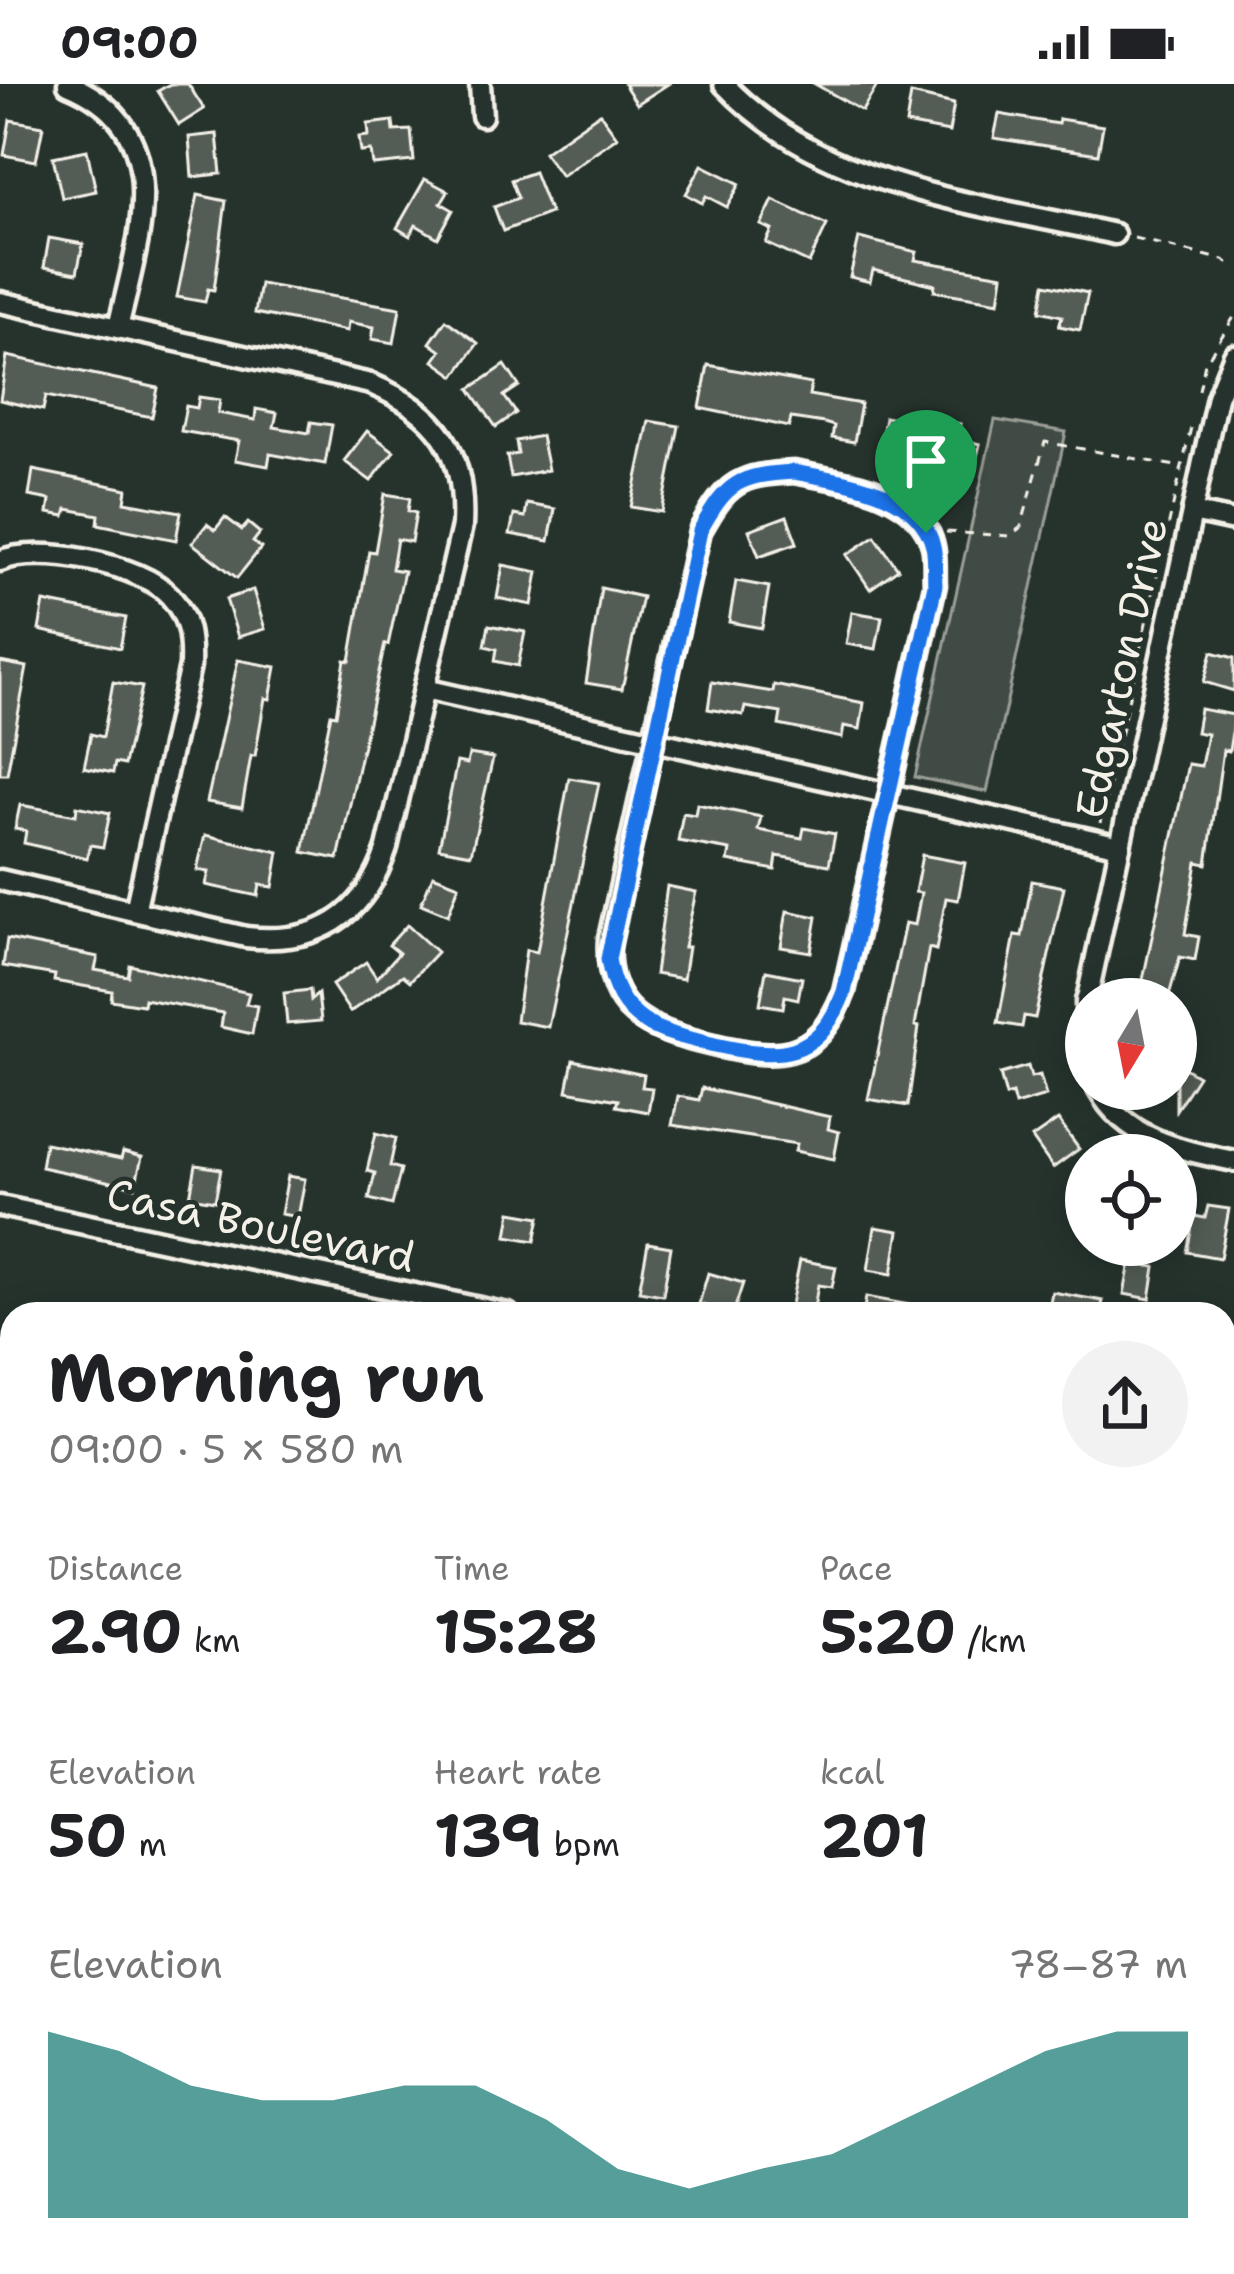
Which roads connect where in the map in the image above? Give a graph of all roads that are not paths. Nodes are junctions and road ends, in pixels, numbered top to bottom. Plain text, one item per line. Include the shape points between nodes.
1 (68, 84) edge
2 (480, 84) edge
3 (724, 84) edge
4 (482, 116) dead end
5 (1114, 233) road end
6 (0, 302) edge
7 (118, 328) junction
8 (1234, 356) edge
9 (1192, 512) junction
10 (1234, 521) edge
11 (0, 561) edge
12 (424, 689) junction
13 (653, 742) junction
14 (888, 794) junction
15 (1120, 847) junction
16 (0, 880) edge
17 (134, 910) junction
18 (1091, 978) edge
19 (1114, 1110) edge
20 (1234, 1161) edge
21 (0, 1206) edge
22 (452, 1302) edge

1 - 7 street via 107,106 140,159 142,221
2 - 4 street
3 - 5 street via 774,129 843,168
6 - 7 street
7 - 12 street via 371,384 425,413 459,465 464,495
8 - 9 street, Edgarton Drive
9 - 10 street
9 - 15 street, Edgarton Drive
11 - 17 street via 33,553 131,572 167,591 188,626 190,666
12 - 13 street
12 - 17 street via 378,876 336,922 276,940
13 - 14 street
13 - 14 street via 610,938 611,979 647,1026 754,1054 794,1052 836,1013
13 - 14 street via 700,531 720,495 754,474 794,472 875,490 911,509 933,544 935,585
14 - 15 street
15 - 18 street, Edgarton Drive
16 - 17 street
19 - 20 street via 1145,1136
21 - 22 street, Casa Boulevard

